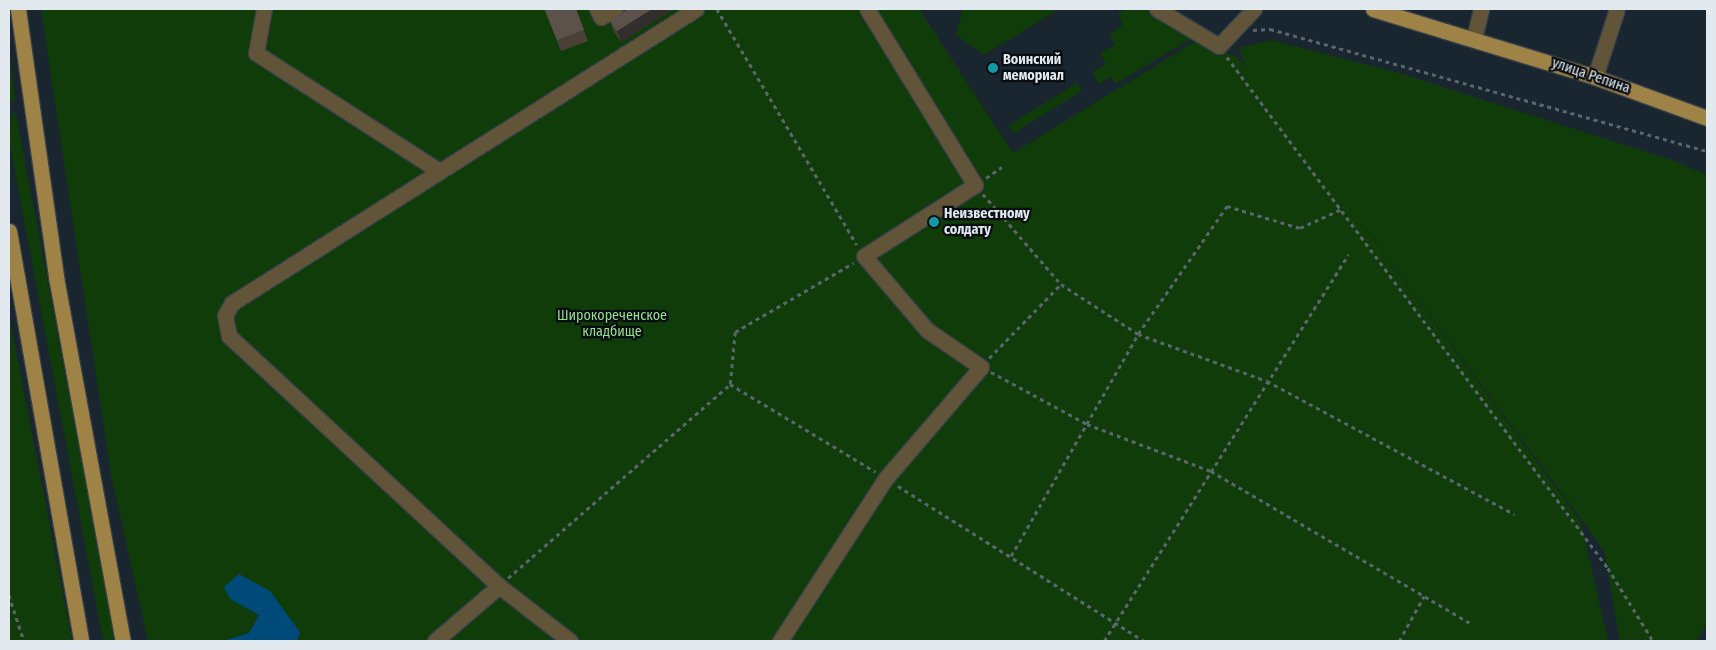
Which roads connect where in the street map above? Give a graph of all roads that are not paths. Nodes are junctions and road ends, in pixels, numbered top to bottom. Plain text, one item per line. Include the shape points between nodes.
1 (18, 9) edge
2 (264, 9) edge
3 (597, 9) edge
4 (615, 9) edge
5 (696, 9) edge
6 (867, 9) edge
7 (1157, 9) edge
8 (1254, 9) edge
9 (1373, 9) edge
10 (1481, 9) edge
11 (1617, 9) edge
12 (1474, 38) junction
13 (1595, 77) junction
14 (1707, 118) edge
15 (436, 170) junction
16 (9, 231) edge
17 (499, 586) junction
18 (82, 641) edge
19 (123, 641) edge
20 (435, 641) edge
21 (570, 641) edge
22 (780, 641) edge

1 - 19 main road via 56,276
2 - 15 street via 256,53
3 - 4 street via 601,17
5 - 15 street
6 - 22 street via 975,185 864,256 927,330 981,367 886,478
7 - 8 street via 1219,46
9 - 12 main road, улица Репина
10 - 12 street
11 - 13 street
12 - 13 main road, улица Репина
13 - 14 main road, улица Репина
15 - 17 street via 232,302 224,315 229,336
16 - 18 main road
17 - 20 street
17 - 21 street

